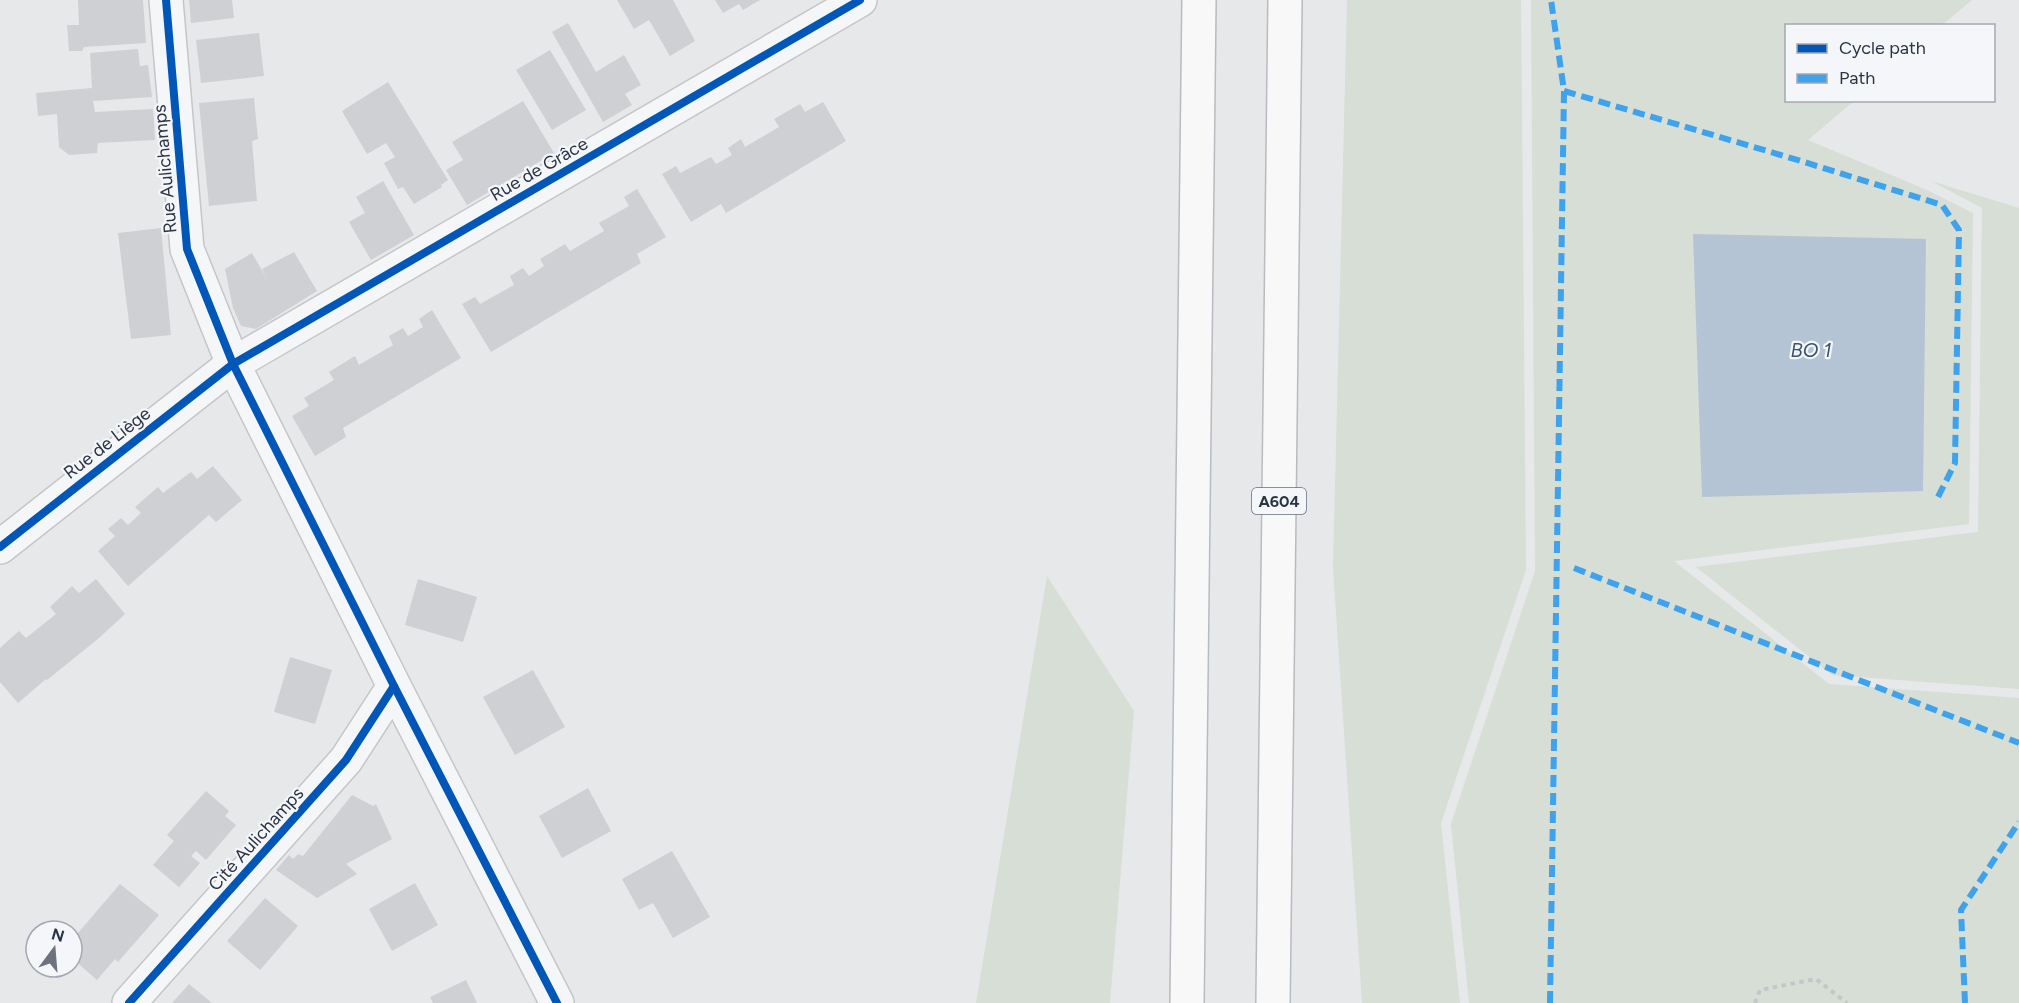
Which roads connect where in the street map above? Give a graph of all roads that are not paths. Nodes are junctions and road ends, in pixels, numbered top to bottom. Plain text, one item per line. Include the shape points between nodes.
1 (166, 0) edge
2 (860, 0) edge
3 (1198, 0) edge
4 (1285, 0) edge
5 (233, 364) junction
6 (0, 547) edge
7 (394, 686) junction
8 (554, 1001) edge
9 (129, 1003) edge
10 (1187, 1003) edge
11 (1273, 1003) edge

1 - 5 street, Rue Aulichamps via 187,249
2 - 5 street, Rue de Grâce
3 - 10 highway
4 - 11 highway, A604
5 - 6 street, Rue de Liège
5 - 7 street
7 - 8 street
7 - 9 street, Cité Aulichamps via 346,760

